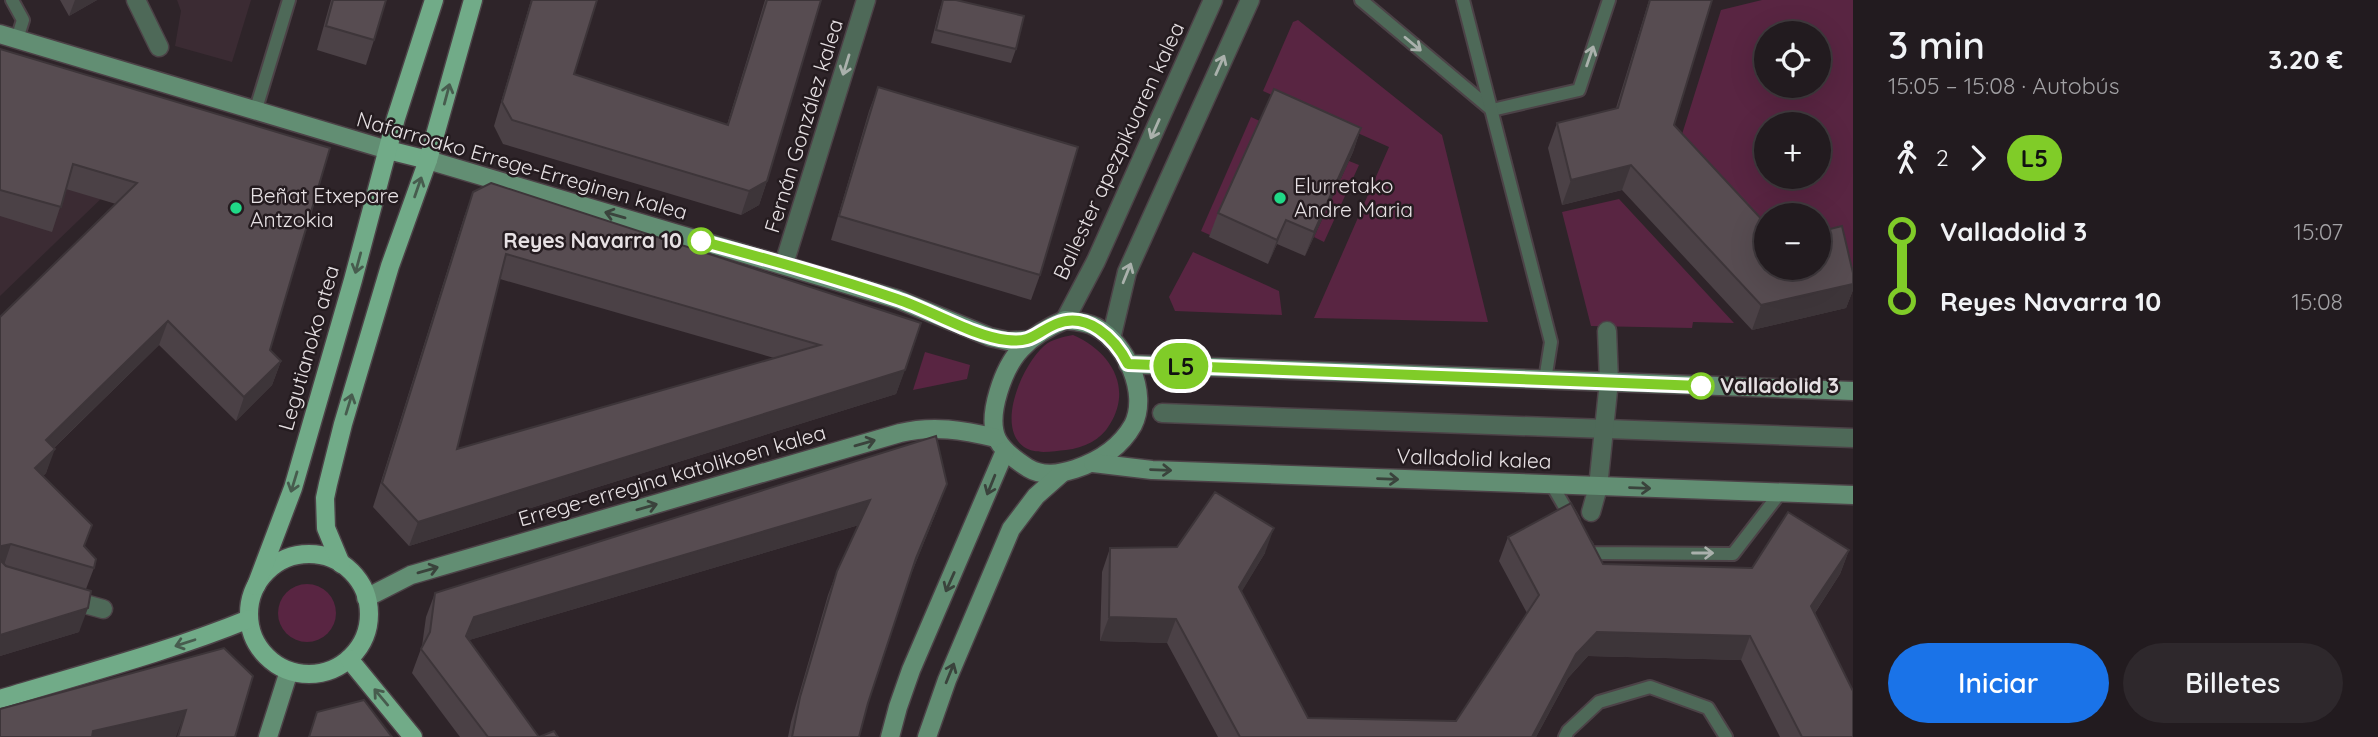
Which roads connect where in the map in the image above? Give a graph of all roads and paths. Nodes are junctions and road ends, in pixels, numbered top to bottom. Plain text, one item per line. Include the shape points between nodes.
1 (12, 0) edge
2 (136, 0) edge
3 (289, 0) edge
4 (434, 0) edge
5 (473, 0) edge
6 (866, 0) edge
7 (1213, 0) edge
8 (1250, 0) edge
9 (1361, 0) edge
10 (1463, 0) edge
11 (1609, 0) edge
12 (8, 36) edge
13 (159, 47) dead end
14 (1492, 110) junction
15 (255, 112) junction
16 (388, 150) junction
17 (428, 160) junction
18 (784, 264) junction
19 (1065, 320) junction
20 (1607, 331) dead end
21 (1111, 339) junction
22 (1030, 340) junction
23 (1128, 364) junction
24 (1545, 380) junction
25 (1609, 381) junction
26 (1853, 391) edge
27 (1162, 412) dead end
28 (1604, 430) junction
29 (1853, 438) edge
30 (1001, 444) junction
31 (1093, 463) junction
32 (1062, 473) junction
33 (1552, 485) junction
34 (1598, 487) junction
35 (1780, 493) junction
36 (1853, 495) edge
37 (1591, 512) dead end
38 (341, 564) junction
39 (256, 586) junction
40 (52, 594) edge
41 (366, 598) junction
42 (103, 609) dead end
43 (249, 619) junction
44 (349, 659) junction
45 (289, 671) junction
46 (0, 699) edge
47 (268, 737) edge
48 (413, 737) edge
49 (890, 737) edge
50 (927, 737) edge
51 (1564, 737) edge
52 (1726, 737) edge

1 - 12 lane via 23,20
2 - 13 street
3 - 15 lane
4 - 16 main road, Legutianoko atea
17 -> 5 main road
6 -> 18 street, Fernán González kalea
7 -> 19 street, Ballester apezpikuaren kalea
21 -> 8 street via 1127,272
9 -> 14 lane
10 - 14 lane
14 -> 11 lane via 1579,90
12 - 15 main road, Nafarroako Errege-Erreginen kalea
14 - 24 lane via 1551,342
15 - 16 main road, Nafarroako Errege-Erreginen kalea
16 - 17 main road, Nafarroako Errege-Erreginen kalea
16 -> 39 main road, Legutianoko atea via 293,488
18 -> 17 main road, Nafarroako Errege-Erreginen kalea
38 -> 17 main road via 326,528 328,484 386,279
18 - 22 main road, Nafarroako Errege-Erreginen kalea via 897,299 990,337
19 - 21 main road via 1096,326
19 - 22 main road
20 - 25 street
21 - 23 main road
22 - 30 main road via 1011,363 994,407
23 - 24 main road
23 - 31 main road via 1138,411 1122,440
24 - 25 main road
25 - 26 main road
25 - 28 street
27 - 28 street, Valladolid kalea
28 - 29 street, Valladolid kalea
28 - 34 street
30 - 32 main road via 1031,469
41 -> 30 main road, Errege-erregina katolikoen kalea via 411,575 900,433 947,428
30 -> 49 main road via 911,670
31 - 32 main road
31 -> 33 main road, Valladolid kalea via 1152,470
50 -> 32 main road via 1011,529 1036,496
33 - 34 main road, Valladolid kalea
33 -> 35 lane via 1589,552 1733,554
34 -> 35 main road, Valladolid kalea
34 - 37 street
35 - 36 main road, Valladolid kalea
38 - 39 main road via 318,556 294,556 266,573
38 - 41 main road via 361,585
39 - 43 main road
40 - 42 street
41 - 44 main road via 366,631
43 - 45 main road via 261,651
43 -> 46 main road
44 - 45 main road via 314,674
48 -> 44 main road
45 - 47 main road
51 - 52 lane via 1599,702 1650,687 1708,708

